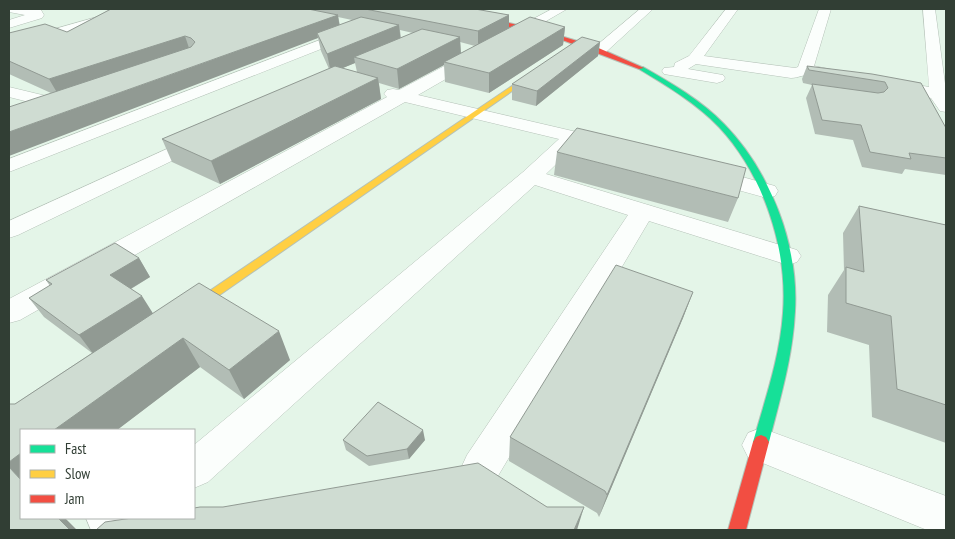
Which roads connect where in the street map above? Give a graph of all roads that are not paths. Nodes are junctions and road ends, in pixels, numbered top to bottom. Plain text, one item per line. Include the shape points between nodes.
1 (12, 9) edge
2 (171, 9) edge
3 (184, 9) edge
4 (439, 9) edge
5 (486, 9) edge
6 (561, 9) edge
7 (647, 9) edge
8 (732, 9) edge
9 (825, 9) edge
10 (925, 9) edge
11 (946, 12) edge
12 (474, 15) junction
13 (335, 22) edge
14 (9, 24) edge
15 (530, 27) junction
16 (580, 42) junction
17 (9, 46) edge
18 (601, 49) junction
19 (564, 53) edge
20 (694, 59) junction
21 (549, 64) edge
22 (805, 69) junction
23 (665, 74) junction
24 (374, 89) edge
25 (794, 89) dead end
26 (9, 92) edge
27 (402, 97) junction
28 (75, 98) edge
29 (944, 99) edge
30 (57, 104) junction
31 (33, 113) edge
32 (477, 113) junction
33 (222, 129) edge
34 (574, 136) junction
35 (602, 144) edge
36 (9, 166) edge
37 (684, 168) edge
38 (530, 177) junction
39 (767, 191) junction
40 (643, 212) junction
41 (9, 230) edge
42 (788, 256) junction
43 (9, 312) edge
44 (172, 322) edge
45 (761, 445) junction
46 (195, 468) edge
47 (481, 468) junction
48 (443, 475) edge
49 (514, 489) edge
50 (946, 517) edge
51 (110, 519) edge
52 (132, 527) edge
53 (737, 530) edge

1 - 14 street via 38,15
2 - 3 street
2 - 17 street via 127,12
4 - 12 street
5 - 12 street
6 - 15 street
7 - 18 street
8 - 20 street
9 - 22 street
10 - 11 street
10 - 29 street
12 - 15 street
13 - 36 street via 366,29
15 - 16 street
15 - 27 street via 468,51
16 - 18 street
16 - 19 street
18 - 23 street
20 - 22 street via 791,73
20 - 23 street
21 - 32 street
22 - 29 street
23 - 25 street
23 - 39 street via 727,132
24 - 27 street
26 - 30 street
27 - 32 street
27 - 43 street
28 - 30 street
30 - 31 street
32 - 34 street
32 - 44 street
33 - 41 street
34 - 35 street
34 - 38 street
37 - 39 street
38 - 40 street
38 - 46 street
39 - 42 street
40 - 42 street
40 - 47 street
42 - 45 street via 787,338
45 - 50 street
45 - 53 street
47 - 48 street
47 - 49 street
51 - 52 street

